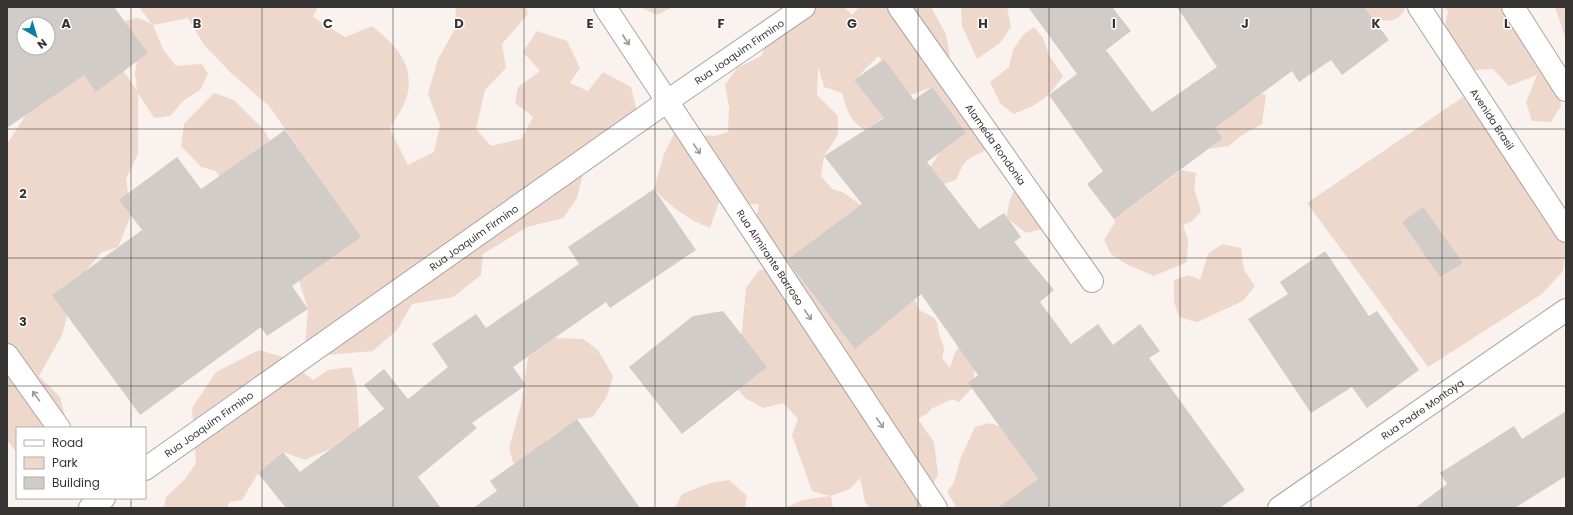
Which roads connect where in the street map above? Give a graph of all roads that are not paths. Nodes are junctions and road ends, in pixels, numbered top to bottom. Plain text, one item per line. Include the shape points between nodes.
1 (605, 7) edge
2 (804, 7) edge
3 (899, 7) edge
4 (1419, 7) edge
5 (1513, 7) edge
6 (1566, 90) edge
7 (666, 102) junction
8 (1566, 231) edge
9 (1092, 281) dead end
10 (1566, 310) edge
11 (7, 355) edge
12 (58, 427) edge
13 (146, 468) edge
14 (104, 499) edge
15 (107, 499) edge
16 (90, 508) edge
17 (114, 508) edge
18 (936, 508) edge
19 (1279, 508) edge

1 -> 7 street, Rua Almirante Barroso
2 - 7 street, Rua Joaquim Firmino
3 - 9 street, Alameda Rondonia
4 - 8 street, Avenida Brasil
5 - 6 street
7 - 13 street, Rua Joaquim Firmino
7 -> 18 street, Rua Almirante Barroso
10 - 19 street, Rua Padre Montoya
12 -> 11 street
14 - 16 street
15 - 17 street

